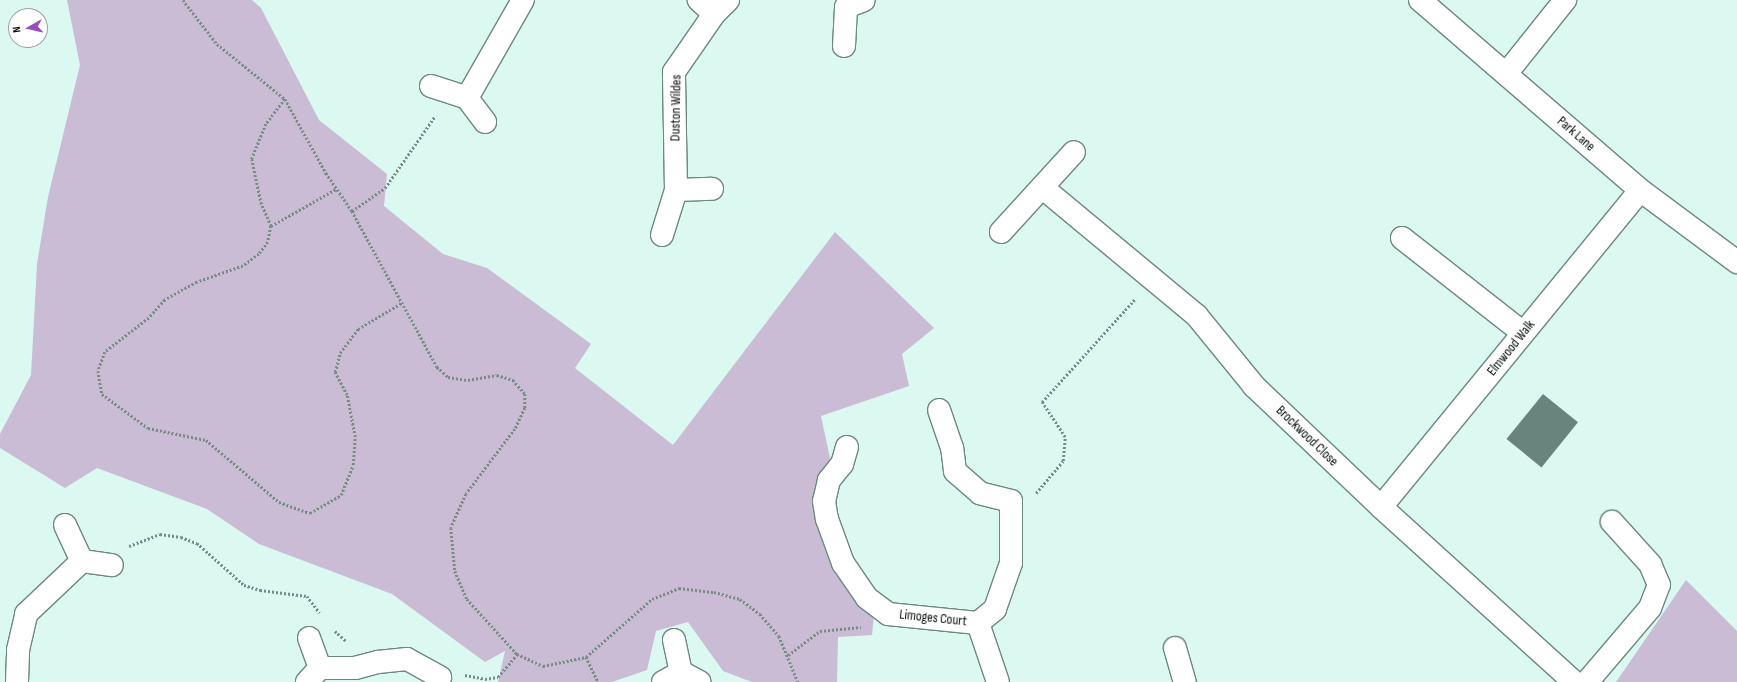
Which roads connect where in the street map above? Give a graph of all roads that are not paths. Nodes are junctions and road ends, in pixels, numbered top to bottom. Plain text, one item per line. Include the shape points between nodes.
1 (523, 0) edge
2 (1420, 0) edge
3 (1565, 0) edge
4 (850, 2) edge
5 (714, 5) edge
6 (844, 46) dead end
7 (1506, 74) junction
8 (485, 122) dead end
9 (1074, 152) dead end
10 (1043, 188) junction
11 (712, 189) dead end
12 (676, 190) junction
13 (1640, 190) junction
14 (1001, 232) dead end
15 (662, 235) dead end
16 (1402, 238) dead end
17 (1737, 262) edge
18 (1524, 333) junction
19 (939, 410) dead end
20 (847, 447) dead end
21 (1381, 507) junction
22 (1612, 522) dead end
23 (65, 525) dead end
24 (82, 561) junction
25 (112, 565) road end
26 (978, 623) junction
27 (309, 638) dead end
28 (674, 640) dead end
29 (1175, 648) dead end
30 (313, 675) edge
31 (450, 675) road end
32 (672, 677) edge
33 (16, 682) edge
34 (700, 682) edge
35 (998, 682) edge
36 (1185, 682) edge
37 (1574, 682) edge
38 (1587, 682) edge

1 - 8 street via 448,92
2 - 7 street, Park Lane
3 - 7 street
4 - 6 street
5 - 12 street, Duston Wildes via 674,72
7 - 13 street, Park Lane
9 - 10 street
10 - 14 street
10 - 21 street, Brockwood Close via 1197,316 1254,386
11 - 12 street
12 - 15 street, Duston Wildes
13 - 17 street, Park Lane
13 - 18 street, Elmwood Walk
16 - 18 street
18 - 21 street, Elmwood Walk
19 - 26 street, Limoges Court via 952,448 955,470 980,493 1011,501 1011,563 995,609
20 - 26 street, Limoges Court via 842,464 829,480 824,501 827,520 843,562 867,598 888,614
21 - 37 street, Brockwood Close
22 - 38 street via 1650,564 1659,585 1650,608
23 - 24 street
24 - 25 street
24 - 33 street via 26,614 18,650
26 - 35 street, Limoges Court
27 - 30 street
28 - 32 street
29 - 36 street
30 - 31 street via 407,659
32 - 34 street

